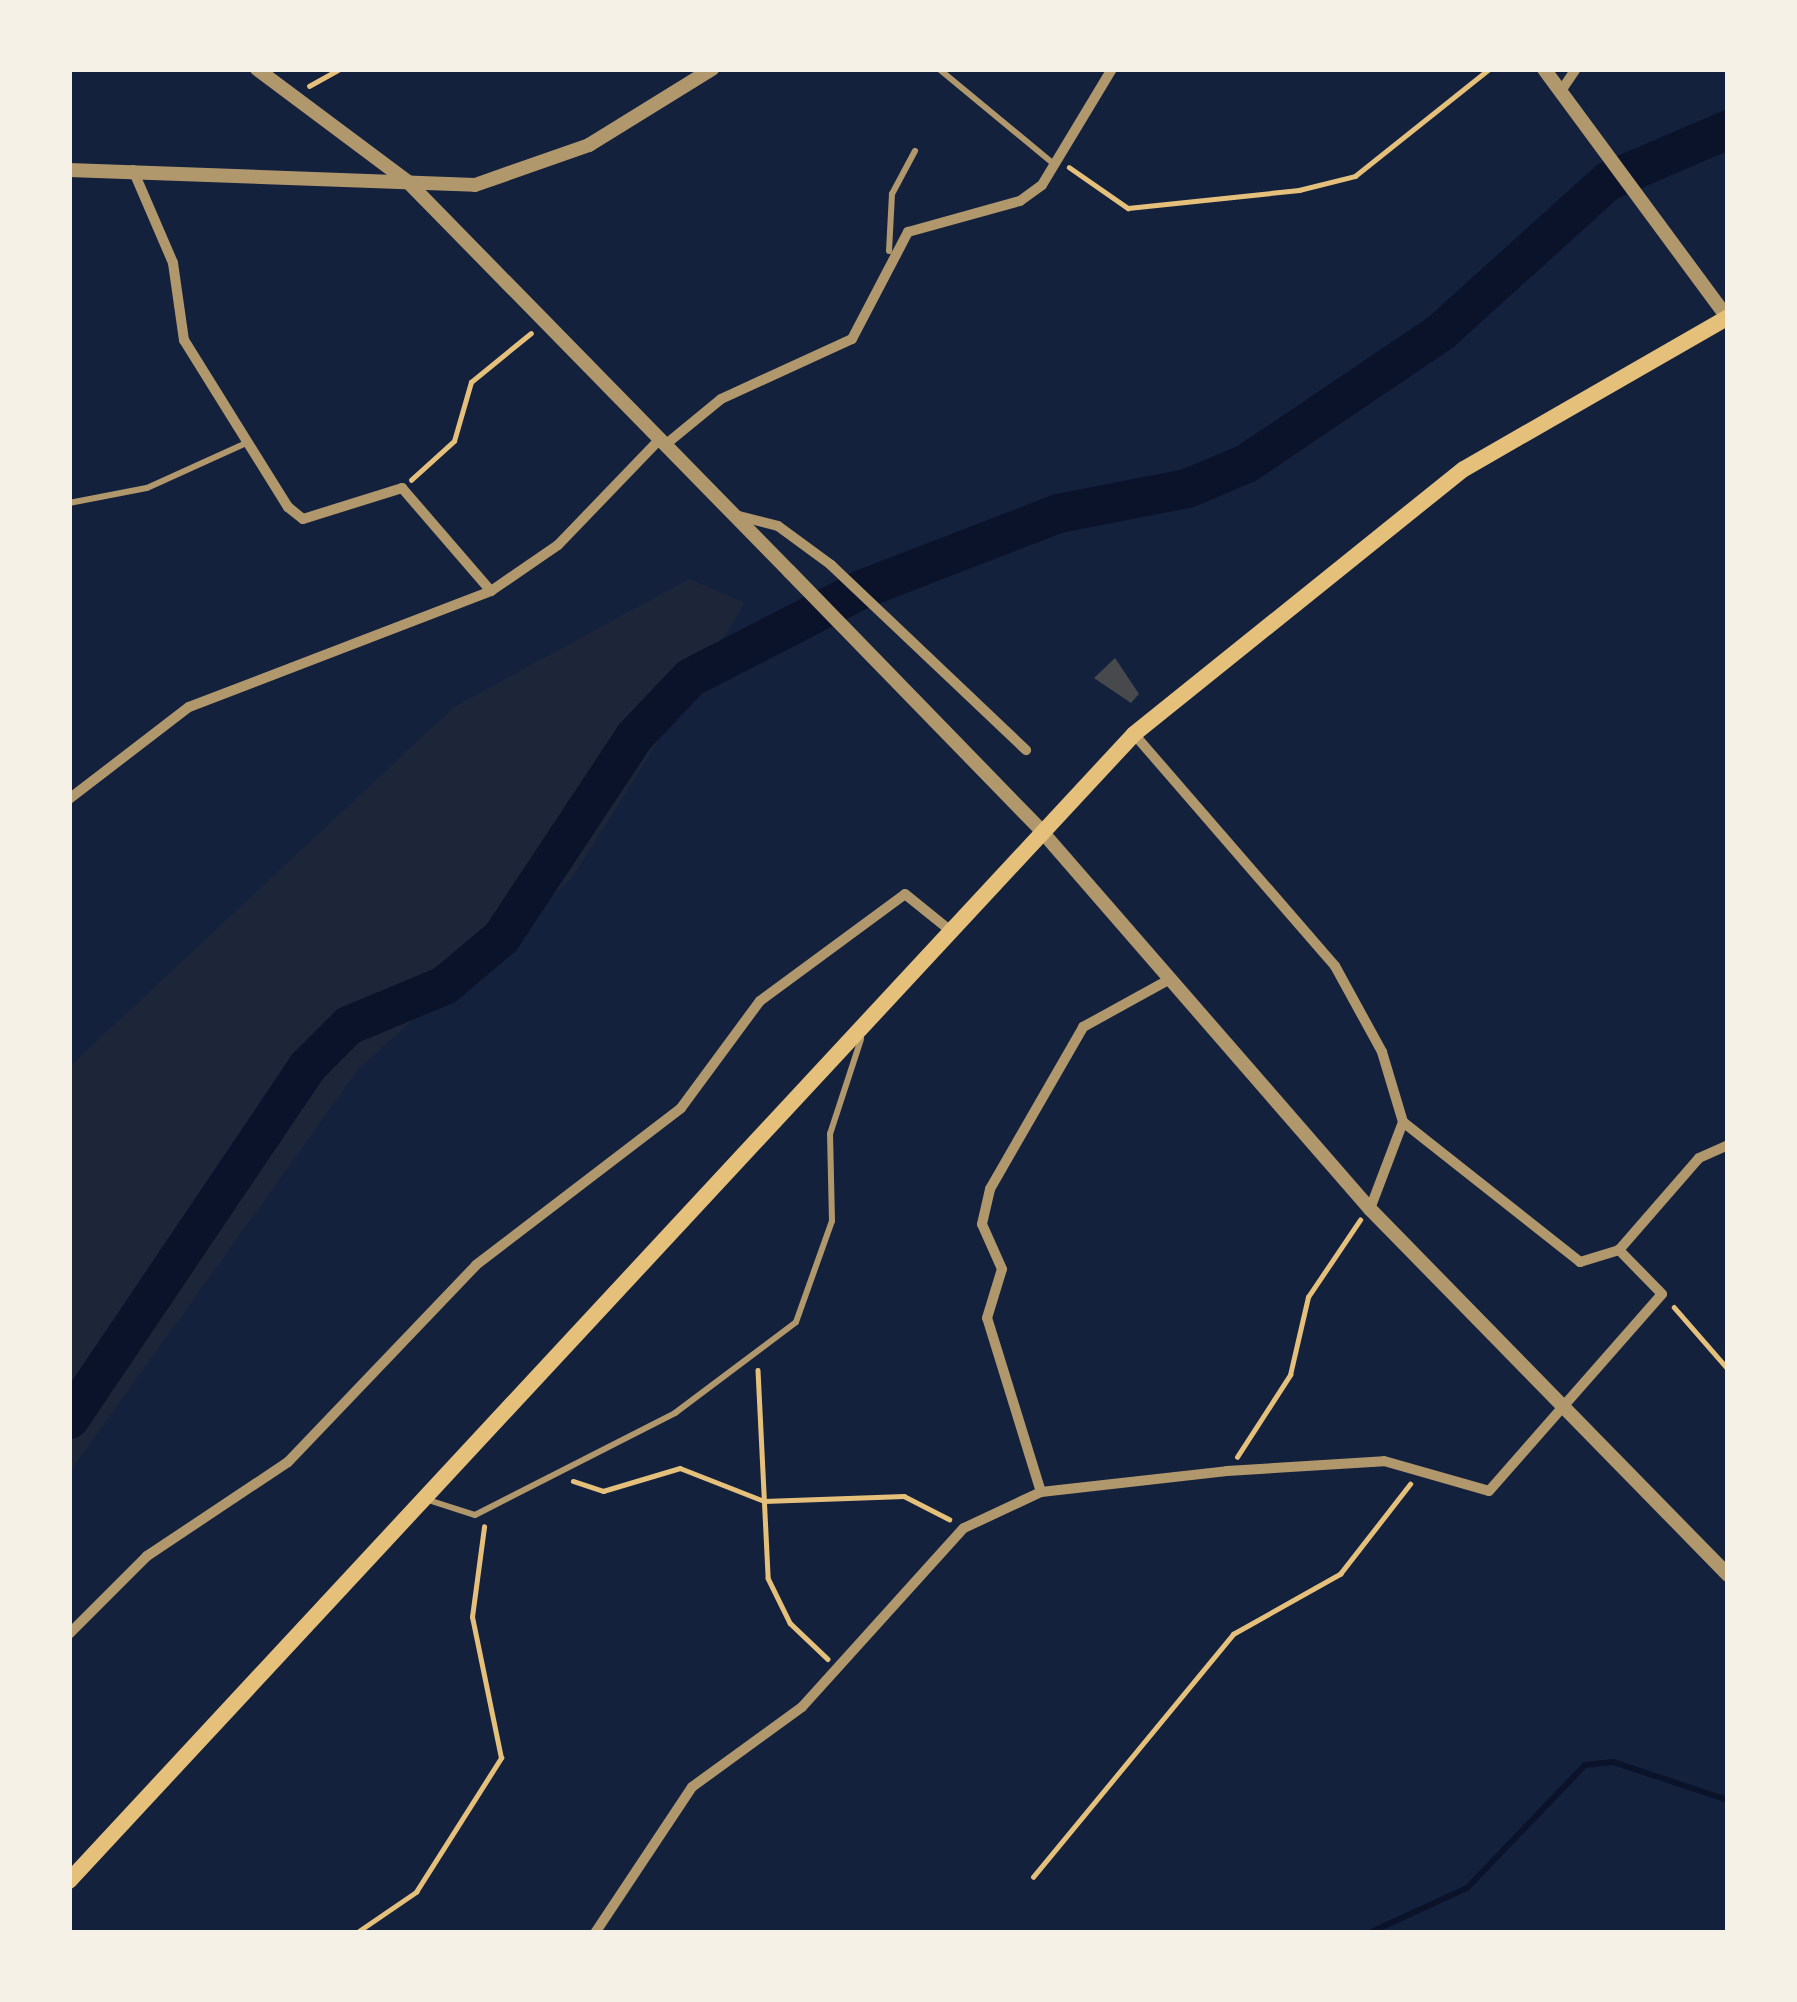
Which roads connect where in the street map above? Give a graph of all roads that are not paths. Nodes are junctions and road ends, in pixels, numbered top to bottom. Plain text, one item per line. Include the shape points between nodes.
1 (257, 69) edge
2 (712, 69) edge
3 (939, 69) edge
4 (1112, 69) edge
5 (1544, 69) edge
6 (1576, 69) edge
7 (1563, 88) junction
8 (914, 151) dead end
9 (1058, 164) junction
10 (132, 166) junction
11 (69, 170) edge
12 (408, 182) junction
13 (889, 251) junction
14 (1727, 317) edge
15 (249, 442) junction
16 (662, 442) junction
17 (69, 503) edge
18 (732, 514) junction
19 (491, 591) junction
20 (1134, 734) junction
21 (1027, 750) dead end
22 (69, 799) edge
23 (1038, 827) junction
24 (947, 928) junction
25 (1165, 982) junction
26 (868, 1019) junction
27 (1403, 1122) junction
28 (1728, 1145) edge
29 (1370, 1209) junction
30 (1618, 1250) junction
31 (1559, 1407) junction
32 (1041, 1492) junction
33 (424, 1499) junction
34 (1728, 1575) edge
35 (69, 1634) edge
36 (69, 1881) edge
37 (595, 1933) edge

1 - 12 street
2 - 12 street via 534,169 475,185
3 - 9 lane
4 - 9 street
5 - 7 street
6 - 7 street
7 - 14 street
8 - 13 lane via 892,194
9 - 13 street via 1020,202 937,218
10 - 11 street
10 - 12 street
10 - 15 street via 173,262 184,340
12 - 16 street
13 - 16 street via 852,339 721,399
14 - 20 main road via 1464,469
15 - 17 lane via 147,488
15 - 19 street via 303,519 402,488
16 - 18 street
16 - 19 street via 558,545
18 - 21 street via 778,526 831,565
18 - 23 street
19 - 22 street via 189,707
20 - 23 main road
20 - 27 street via 1335,966 1382,1052
23 - 24 main road
23 - 25 street
24 - 26 main road
24 - 35 street via 905,894 760,1001 681,1108 476,1264 288,1462 147,1556
25 - 29 street
25 - 32 street via 1083,1027 990,1189 982,1224 1002,1269 987,1318
26 - 33 main road
26 - 33 lane via 830,1134 832,1221 796,1322 675,1413 486,1510 453,1514
27 - 29 street
27 - 30 street via 1580,1262
28 - 30 street via 1699,1158
29 - 31 street
30 - 31 street via 1662,1294
31 - 32 street via 1489,1491 1384,1461
31 - 34 street
32 - 37 street via 964,1528 837,1668 692,1787
33 - 36 main road

